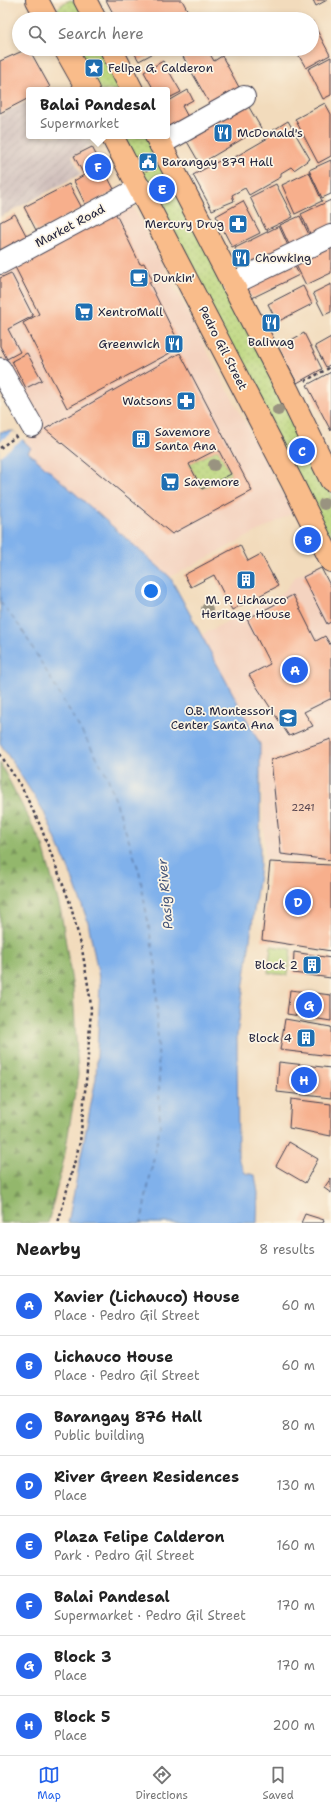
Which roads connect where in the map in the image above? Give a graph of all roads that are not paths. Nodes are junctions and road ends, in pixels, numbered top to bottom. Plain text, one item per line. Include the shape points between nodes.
1 (37, 0) edge
2 (85, 0) edge
3 (44, 12) edge
4 (91, 12) edge
5 (69, 56) edge
6 (115, 56) edge
7 (86, 87) edge
8 (130, 87) edge
9 (244, 97) dead end
10 (170, 134) edge
11 (114, 139) edge
12 (158, 140) edge
13 (140, 188) junction
14 (331, 236) edge
15 (0, 263) edge
16 (232, 284) junction
17 (0, 369) edge
18 (26, 430) road end
19 (331, 480) edge
20 (331, 561) edge

1 - 3 main road
2 - 4 main road
5 - 7 main road
6 - 8 main road
9 - 10 street
11 - 13 main road, Pedro Gil Street
12 - 16 main road
13 - 15 street, Market Road
13 - 20 main road, Pedro Gil Street
14 - 16 street
16 - 19 main road
17 - 18 street

